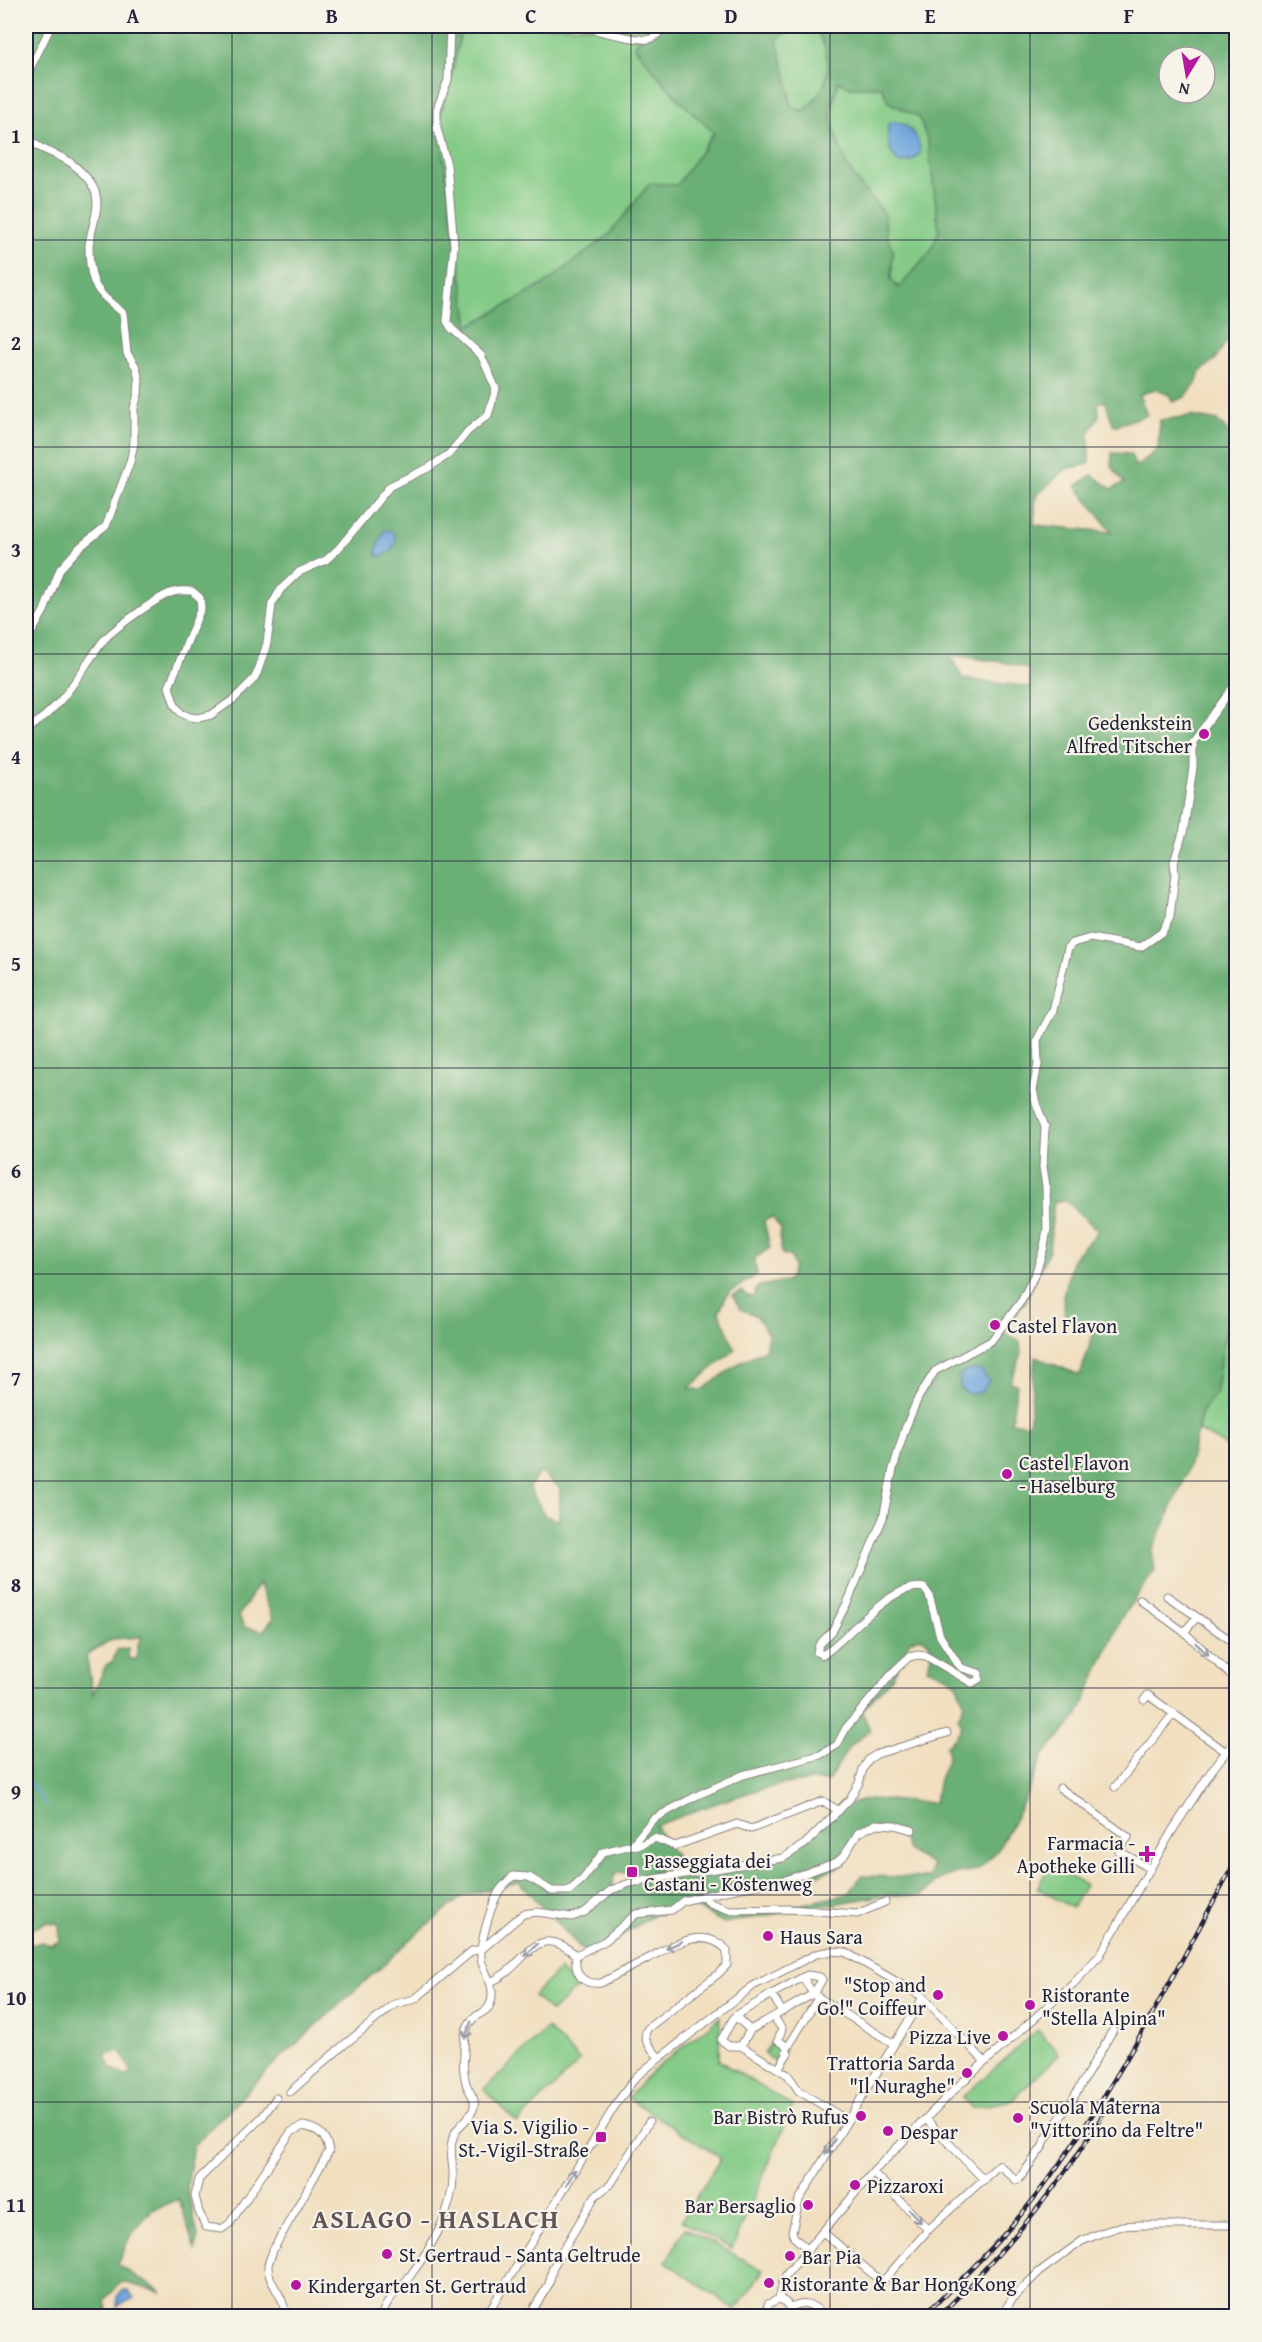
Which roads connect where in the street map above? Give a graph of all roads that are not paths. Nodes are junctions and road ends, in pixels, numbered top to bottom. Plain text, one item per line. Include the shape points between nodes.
1 (51, 26) edge
2 (450, 26) edge
3 (584, 26) edge
4 (662, 26) edge
5 (26, 77) edge
6 (26, 133) edge
7 (26, 642) edge
8 (1236, 683) edge
9 (26, 730) edge
10 (1167, 1596) dead end
11 (1140, 1600) dead end
12 (1197, 1617) junction
13 (1184, 1632) junction
14 (1236, 1644) edge
15 (1236, 1678) edge
16 (1144, 1700) dead end
17 (1174, 1713) junction
18 (947, 1733) dead end
19 (1236, 1739) edge
20 (1236, 1750) edge
21 (1226, 1752) junction
22 (1115, 1787) dead end
23 (1060, 1788) dead end
24 (839, 1811) junction
25 (912, 1830) dead end
26 (632, 1845) junction
27 (1151, 1869) junction
28 (702, 1896) junction
29 (885, 1902) dead end
30 (482, 1949) junction
31 (576, 1955) junction
32 (803, 1977) junction
33 (490, 1982) junction
34 (772, 1994) junction
35 (815, 1996) junction
36 (923, 1997) junction
37 (782, 2012) junction
38 (735, 2016) junction
39 (774, 2017) junction
40 (750, 2030) junction
41 (1113, 2030) dead end
42 (894, 2044) junction
43 (741, 2046) junction
44 (788, 2047) junction
45 (658, 2058) junction
46 (985, 2062) junction
47 (778, 2069) junction
48 (290, 2092) dead end
49 (276, 2098) dead end
50 (926, 2119) junction
51 (847, 2120) junction
52 (649, 2122) dead end
53 (873, 2172) junction
54 (984, 2180) junction
55 (1236, 2225) edge
56 (928, 2230) junction
57 (823, 2232) junction
58 (808, 2250) junction
59 (779, 2299) junction
60 (790, 2308) junction
61 (285, 2316) edge
62 (382, 2316) edge
63 (486, 2316) edge
64 (529, 2316) edge
65 (767, 2316) edge
66 (790, 2316) edge
67 (826, 2316) edge
68 (991, 2316) edge
69 (1001, 2316) edge

1 - 5 street
2 - 9 street via 448,80 438,109 437,128 447,165 454,246 447,321 481,355 496,389 488,415 449,454 390,486 339,548 326,560 299,572 281,589 272,604 267,643 258,671 220,710 198,718 181,712 175,705 169,687 201,608 200,598 192,591 174,592 154,600 105,639 65,695 45,718
3 - 4 street via 647,41 656,37
6 - 7 street via 43,150 71,162 92,184 97,196 89,244 94,283 123,313 127,353 140,380 130,462 106,526 60,569 44,611
8 - 26 street via 1193,742 1193,767 1184,829 1174,862 1170,917 1162,933 1141,947 1090,938 1073,943 1065,956 1053,1010 1037,1040 1033,1090 1045,1127 1047,1229 1036,1272 1022,1300 991,1341 935,1371 918,1398 893,1469 883,1518 848,1601 817,1652 823,1655 858,1622 916,1586 929,1595 940,1635 958,1664 979,1673 979,1679 972,1683 926,1656 909,1657 876,1690 837,1745 820,1755 743,1775 698,1795 653,1819
10 - 12 street
11 - 13 street
12 - 13 street
12 - 14 street
13 -> 15 street
16 - 17 street via 1148,1695
17 - 21 street
17 - 22 street
18 - 24 street via 869,1759 862,1769 860,1783
19 - 21 street
20 - 21 street
21 - 27 street
23 - 27 street via 1128,1837 1119,1851
24 - 26 street via 824,1802 751,1829 737,1824 675,1846 655,1838
24 - 30 street via 806,1844 783,1858 630,1883 611,1890 585,1912 572,1917 523,1914
25 - 28 street via 876,1824 858,1833 837,1862 786,1880
26 - 30 street via 603,1852 569,1891 552,1891 529,1877 513,1876 498,1891
27 - 46 street via 1094,1963
28 - 29 street via 729,1911 789,1909 857,1914
28 - 31 street via 683,1901 672,1910 636,1914 605,1941
30 - 33 street via 482,1963
30 - 48 street via 472,1951 415,1999 395,2004
31 -> 33 street via 567,1947 544,1941
45 -> 31 street via 644,2034 727,1965 727,1950 710,1939 680,1941 601,1983 592,1984 584,1982 577,1972
32 - 34 street
32 - 35 street
32 - 35 street via 822,1980
33 -> 62 street via 491,2003 486,2012 473,2019 465,2037 464,2065 474,2107 456,2127 451,2142 452,2192 443,2222
34 - 37 street
34 - 38 street
35 - 37 street
35 - 42 street
35 - 44 street
36 - 42 street
36 - 45 street via 845,1952 816,1954 753,1986
36 - 46 street
37 - 39 street
38 - 40 street
38 - 43 street via 721,2040 729,2046
39 - 40 street
39 - 44 street via 782,2030 778,2040
40 - 43 street
41 - 54 street via 1020,2178 1016,2180 999,2165
42 - 51 street
43 - 47 street
44 - 47 street
63 -> 45 street via 627,2088
46 - 50 street
47 - 51 street via 788,2074 799,2091
49 - 61 street via 199,2179 195,2196 206,2227 222,2229 230,2223 291,2132 303,2126 327,2139 329,2151 273,2250 268,2266 284,2302
50 - 53 street
50 - 54 street
51 -> 58 street via 799,2200 792,2232
52 - 64 street via 611,2184 596,2196
53 -> 56 street
53 - 57 street
54 - 56 street
55 - 69 street via 1122,2226 1101,2233 1082,2241 1039,2272
56 - 57 street via 882,2282
57 - 58 street
58 - 59 street via 783,2282
59 - 60 street
59 - 65 street via 768,2304
60 - 66 street
60 - 67 street via 805,2302
68 - 69 street

